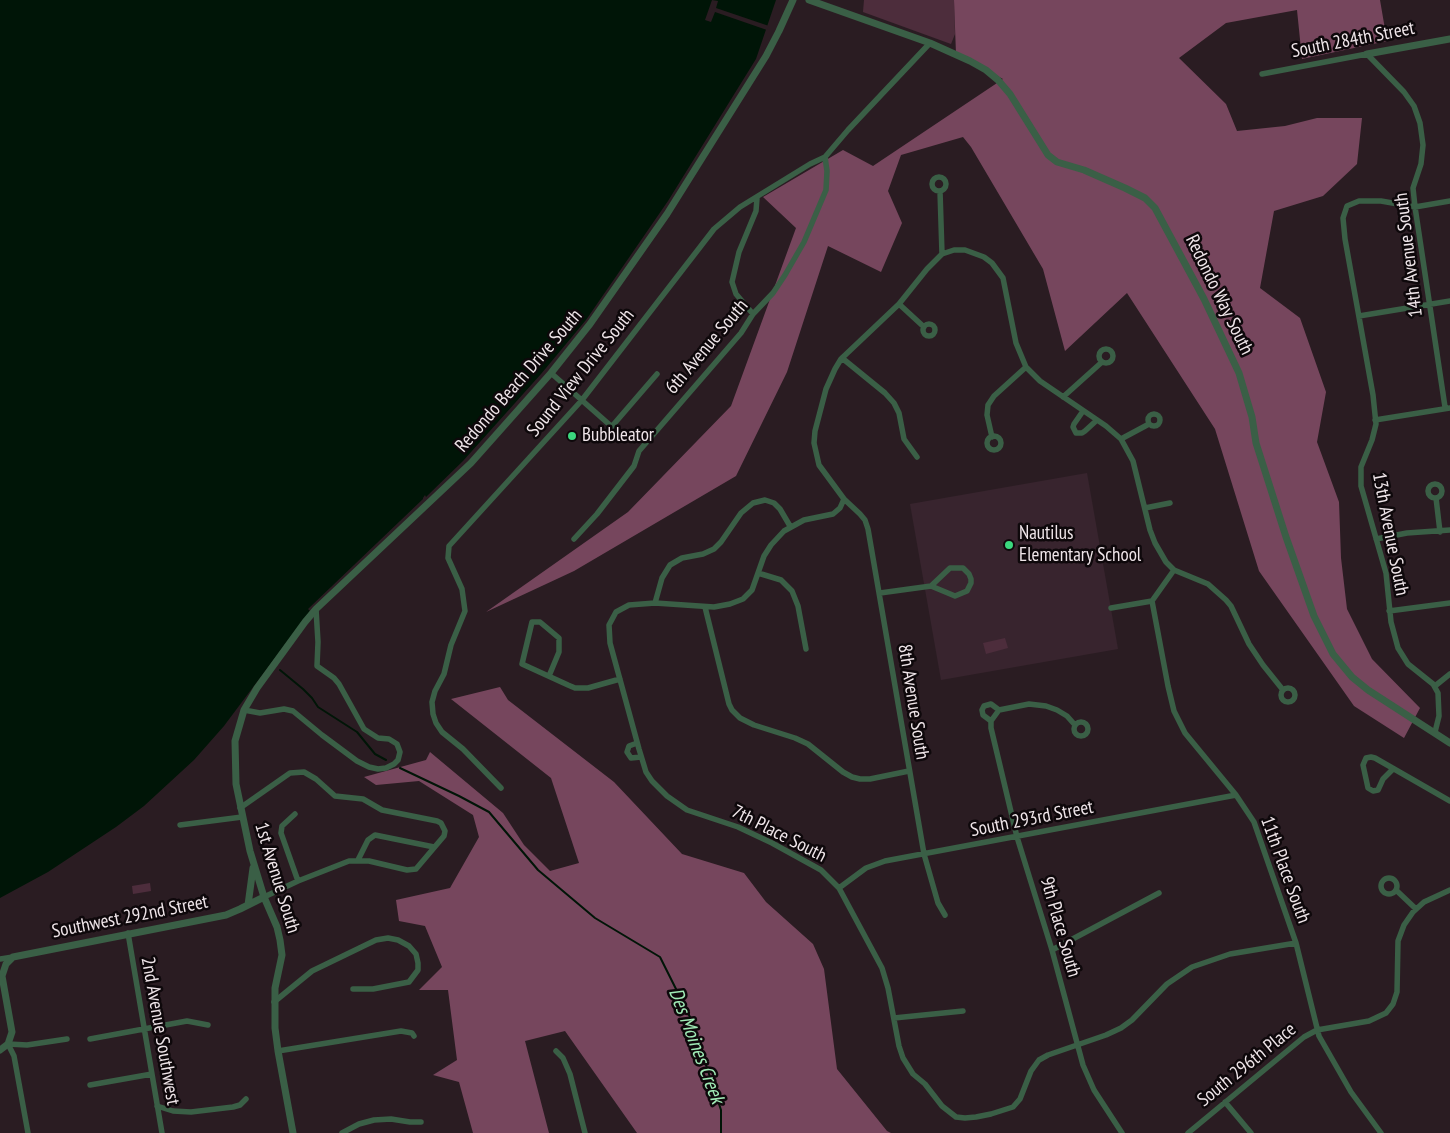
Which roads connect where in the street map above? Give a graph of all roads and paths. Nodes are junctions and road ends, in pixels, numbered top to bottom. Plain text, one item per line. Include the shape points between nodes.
1 (793, 0) edge
2 (809, 0) edge
3 (1450, 39) edge
4 (930, 43) junction
5 (1367, 54) junction
6 (1262, 74) dead end
7 (825, 158) junction
8 (940, 191) dead end
9 (757, 198) junction
10 (1450, 201) edge
11 (1415, 207) junction
12 (942, 254) junction
13 (1450, 301) edge
14 (899, 304) junction
15 (1429, 305) junction
16 (752, 314) junction
17 (1359, 316) junction
18 (924, 326) dead end
19 (842, 358) junction
20 (1102, 362) dead end
21 (1026, 367) junction
22 (551, 374) junction
23 (656, 374) dead end
24 (1063, 397) junction
25 (582, 400) junction
26 (1448, 408) edge
27 (1083, 411) junction
28 (1097, 420) junction
29 (1375, 420) junction
30 (1149, 424) dead end
31 (610, 426) junction
32 (992, 437) dead end
33 (1121, 438) junction
34 (600, 439) dead end
35 (916, 457) dead end
36 (1436, 498) dead end
37 (844, 499) junction
38 (1170, 503) dead end
39 (1145, 508) junction
40 (790, 526) junction
41 (1450, 530) edge
42 (1440, 532) junction
43 (574, 539) dead end
44 (1376, 539) junction
45 (1174, 570) junction
46 (758, 573) junction
47 (931, 586) junction
48 (880, 593) junction
49 (1152, 601) junction
50 (655, 603) junction
51 (1450, 604) edge
52 (705, 607) junction
53 (1111, 608) dead end
54 (316, 609) junction
55 (1389, 612) junction
56 (305, 622) junction
57 (317, 629) junction
58 (806, 649) dead end
59 (1450, 674) edge
60 (549, 676) junction
61 (620, 679) junction
62 (1435, 686) junction
63 (1283, 690) dead end
64 (244, 710) junction
65 (999, 710) junction
66 (992, 718) junction
67 (1075, 725) dead end
68 (1434, 732) junction
69 (637, 743) junction
70 (1450, 743) edge
71 (234, 750) joint
72 (641, 757) junction
73 (1393, 769) junction
74 (908, 771) junction
75 (501, 788) dead end
76 (1236, 796) junction
77 (1450, 801) edge
78 (240, 808) junction
79 (295, 814) dead end
80 (242, 817) junction
81 (180, 825) dead end
82 (1018, 837) junction
83 (434, 848) junction
84 (924, 854) junction
85 (358, 860) junction
86 (254, 863) junction
87 (298, 881) junction
88 (839, 888) junction
89 (1396, 890) dead end
90 (1450, 890) edge
91 (1159, 894) dead end
92 (264, 897) junction
93 (248, 905) junction
94 (1416, 908) junction
95 (946, 915) dead end
96 (128, 933) junction
97 (1296, 943) junction
98 (1052, 950) junction
99 (13, 957) junction
100 (0, 959) edge
101 (353, 989) dead end
102 (274, 1002) junction
103 (963, 1011) dead end
104 (894, 1018) junction
105 (208, 1025) dead end
106 (144, 1028) junction
107 (1317, 1030) junction
108 (414, 1036) dead end
109 (67, 1039) dead end
110 (90, 1039) dead end
111 (8, 1044) junction
112 (1078, 1045) junction
113 (0, 1050) edge
114 (278, 1051) junction
115 (556, 1051) dead end
116 (152, 1074) junction
117 (90, 1085) dead end
118 (246, 1099) dead end
119 (1225, 1102) junction
120 (157, 1106) junction
121 (421, 1122) dead end
122 (28, 1133) edge
123 (162, 1133) edge
124 (293, 1133) edge
125 (342, 1133) edge
126 (585, 1133) edge
127 (1122, 1133) edge
128 (1188, 1133) edge
129 (1250, 1133) edge
130 (1381, 1133) edge

1 - 22 street, Redondo Beach Drive South via 766,56 667,214 613,293
2 - 4 street, Redondo Way South
3 - 5 street, South 284th Street
4 - 7 street
4 - 68 street, Redondo Way South via 970,61 998,80 1048,155 1057,162 1125,188 1145,198 1155,208 1239,373 1270,490 1298,572 1333,654 1352,677 1383,701
5 - 6 street, South 284th Street
5 - 11 street, 14th Avenue South via 1410,99 1418,113 1423,155 1413,188
7 - 9 street, Sound View Drive South
7 - 16 street, 6th Avenue South via 826,190 804,242 773,293
8 - 12 street
9 - 16 street via 756,211 732,282 736,294
9 - 25 street, Sound View Drive South via 726,217 714,229
10 - 11 street
11 - 15 street, 14th Avenue South
11 - 17 street, 13th Avenue South via 1364,200 1352,202 1345,209 1345,235
12 - 14 street, 8th Avenue South
12 - 21 street via 954,250 975,252 999,271 1006,288 1016,343
13 - 15 street
14 - 18 street
14 - 19 street, 8th Avenue South
15 - 17 street
15 - 26 street, 14th Avenue South
16 - 43 street, 6th Avenue South via 740,333 639,451 634,466
17 - 29 street, 13th Avenue South
19 - 35 street via 894,403 904,439
19 - 37 street, 8th Avenue South via 826,389 814,443 819,466
20 - 24 street
21 - 24 street
21 - 32 street via 988,405
22 - 25 street
22 - 54 street, Redondo Beach Drive South via 470,463
23 - 31 street
24 - 27 street
25 - 31 street
25 - 75 street, Sound View Drive South via 450,544 448,550 448,558 463,592 465,611 435,691 433,714 442,732 467,752
26 - 29 street
27 - 28 street
27 - 28 street via 1073,427 1076,433 1082,433
28 - 33 street
29 - 44 street, 13th Avenue South via 1374,435 1360,476
30 - 33 street
31 - 34 street
33 - 39 street via 1133,462
36 - 42 street
37 - 40 street via 833,514
37 - 48 street, 8th Avenue South via 866,520
38 - 39 street
39 - 45 street via 1155,543
40 - 46 street via 771,545
40 - 50 street via 774,503 765,500 753,503 741,513 714,549 670,565 662,578
41 - 42 street
42 - 44 street
44 - 55 street, 13th Avenue South via 1387,580
45 - 49 street
45 - 63 street via 1208,584 1226,600 1249,644
46 - 52 street via 752,590 743,599 723,606
46 - 58 street via 781,580 792,591
47 - 47 street via 950,568 963,568 971,579 966,591 955,596
47 - 48 street
48 - 74 street, 8th Avenue South
49 - 53 street
49 - 76 street, 11th Place South via 1174,711 1185,733
50 - 52 street
50 - 61 street via 623,607 610,620 609,637
51 - 55 street
52 - 74 street via 724,685 732,710 740,718 808,744 852,777 870,779
54 - 56 street, Redondo Beach Drive South
54 - 57 street
55 - 62 street, 13th Avenue South via 1395,640 1404,659
56 - 57 street via 314,624
56 - 64 street, Redondo Beach Drive South
57 - 64 street via 318,668 339,684 364,729 378,738 393,741 399,747 400,755 395,763 381,769 361,764 290,710 262,713
59 - 62 street
60 - 60 street via 522,664 532,622 540,622 559,638 559,652
60 - 61 street via 582,688
61 - 69 street
62 - 68 street via 1439,711
64 - 71 street, Redondo Beach Drive South
65 - 66 street
65 - 66 street, 9th Place South via 991,704 984,706 983,715
65 - 67 street via 1029,704 1046,706 1062,712
66 - 82 street, 9th Place South via 992,737
68 - 70 street, Redondo Way South
69 - 72 street
69 - 72 street via 629,746 627,752 631,758
71 - 78 street, 1st Avenue South
72 - 88 street, 7th Place South via 656,786 687,810 738,827 772,843 821,870
73 - 73 street via 1373,758 1366,758 1363,767 1368,788 1378,790
73 - 77 street
74 - 84 street, 8th Avenue South
76 - 82 street, South 293rd Street
76 - 97 street, 11th Place South via 1258,833
78 - 80 street, 1st Avenue South
78 - 83 street via 290,773 304,772 316,778 335,796 363,799 382,810 441,823 444,836
79 - 87 street via 282,826 281,833
80 - 81 street
80 - 86 street, 1st Avenue South
82 - 84 street, South 293rd Street
82 - 98 street, 9th Place South
83 - 85 street via 420,866 412,870
83 - 85 street via 375,835 368,840
84 - 88 street, South 293rd Street via 873,865
84 - 95 street, 8th Avenue South via 938,903
85 - 87 street via 340,863
86 - 92 street, 1st Avenue South
86 - 93 street
87 - 92 street
88 - 104 street, 7th Place South via 882,968
89 - 94 street
90 - 94 street
91 - 98 street
92 - 93 street, Southwest 292nd Street
92 - 102 street, 1st Avenue South via 282,948
93 - 96 street, Southwest 292nd Street via 226,915
94 - 107 street, South 296th Place via 1399,936 1397,992 1386,1013 1370,1021
96 - 99 street, Southwest 292nd Street
96 - 106 street, 2nd Avenue Southwest
97 - 107 street, 11th Place South
97 - 112 street via 1230,954 1192,967 1167,984 1132,1020 1106,1035
98 - 112 street, 9th Place South
99 - 100 street, Southwest 292nd Street
99 - 111 street via 6,964 2,976 12,1026
101 - 102 street via 409,982 418,970 416,954 410,946 398,940 376,940 312,971
102 - 114 street, 1st Avenue South
103 - 104 street
104 - 112 street, 7th Place South via 899,1046 909,1069 942,1106 956,1116 976,1117 1013,1107 1038,1060
105 - 106 street via 187,1020
106 - 110 street
106 - 116 street, 2nd Avenue Southwest
107 - 119 street, South 296th Place via 1296,1043
107 - 130 street, 11th Place South via 1351,1092
108 - 114 street via 401,1031
109 - 111 street via 27,1045
111 - 113 street
111 - 122 street via 14,1056
112 - 127 street, 9th Place South via 1094,1090
114 - 124 street, 1st Avenue South
115 - 126 street via 570,1074
116 - 117 street
116 - 120 street, 2nd Avenue Southwest
118 - 120 street via 232,1107 191,1112
119 - 128 street, South 296th Place
119 - 129 street
120 - 123 street, 2nd Avenue Southwest
121 - 125 street via 374,1120

